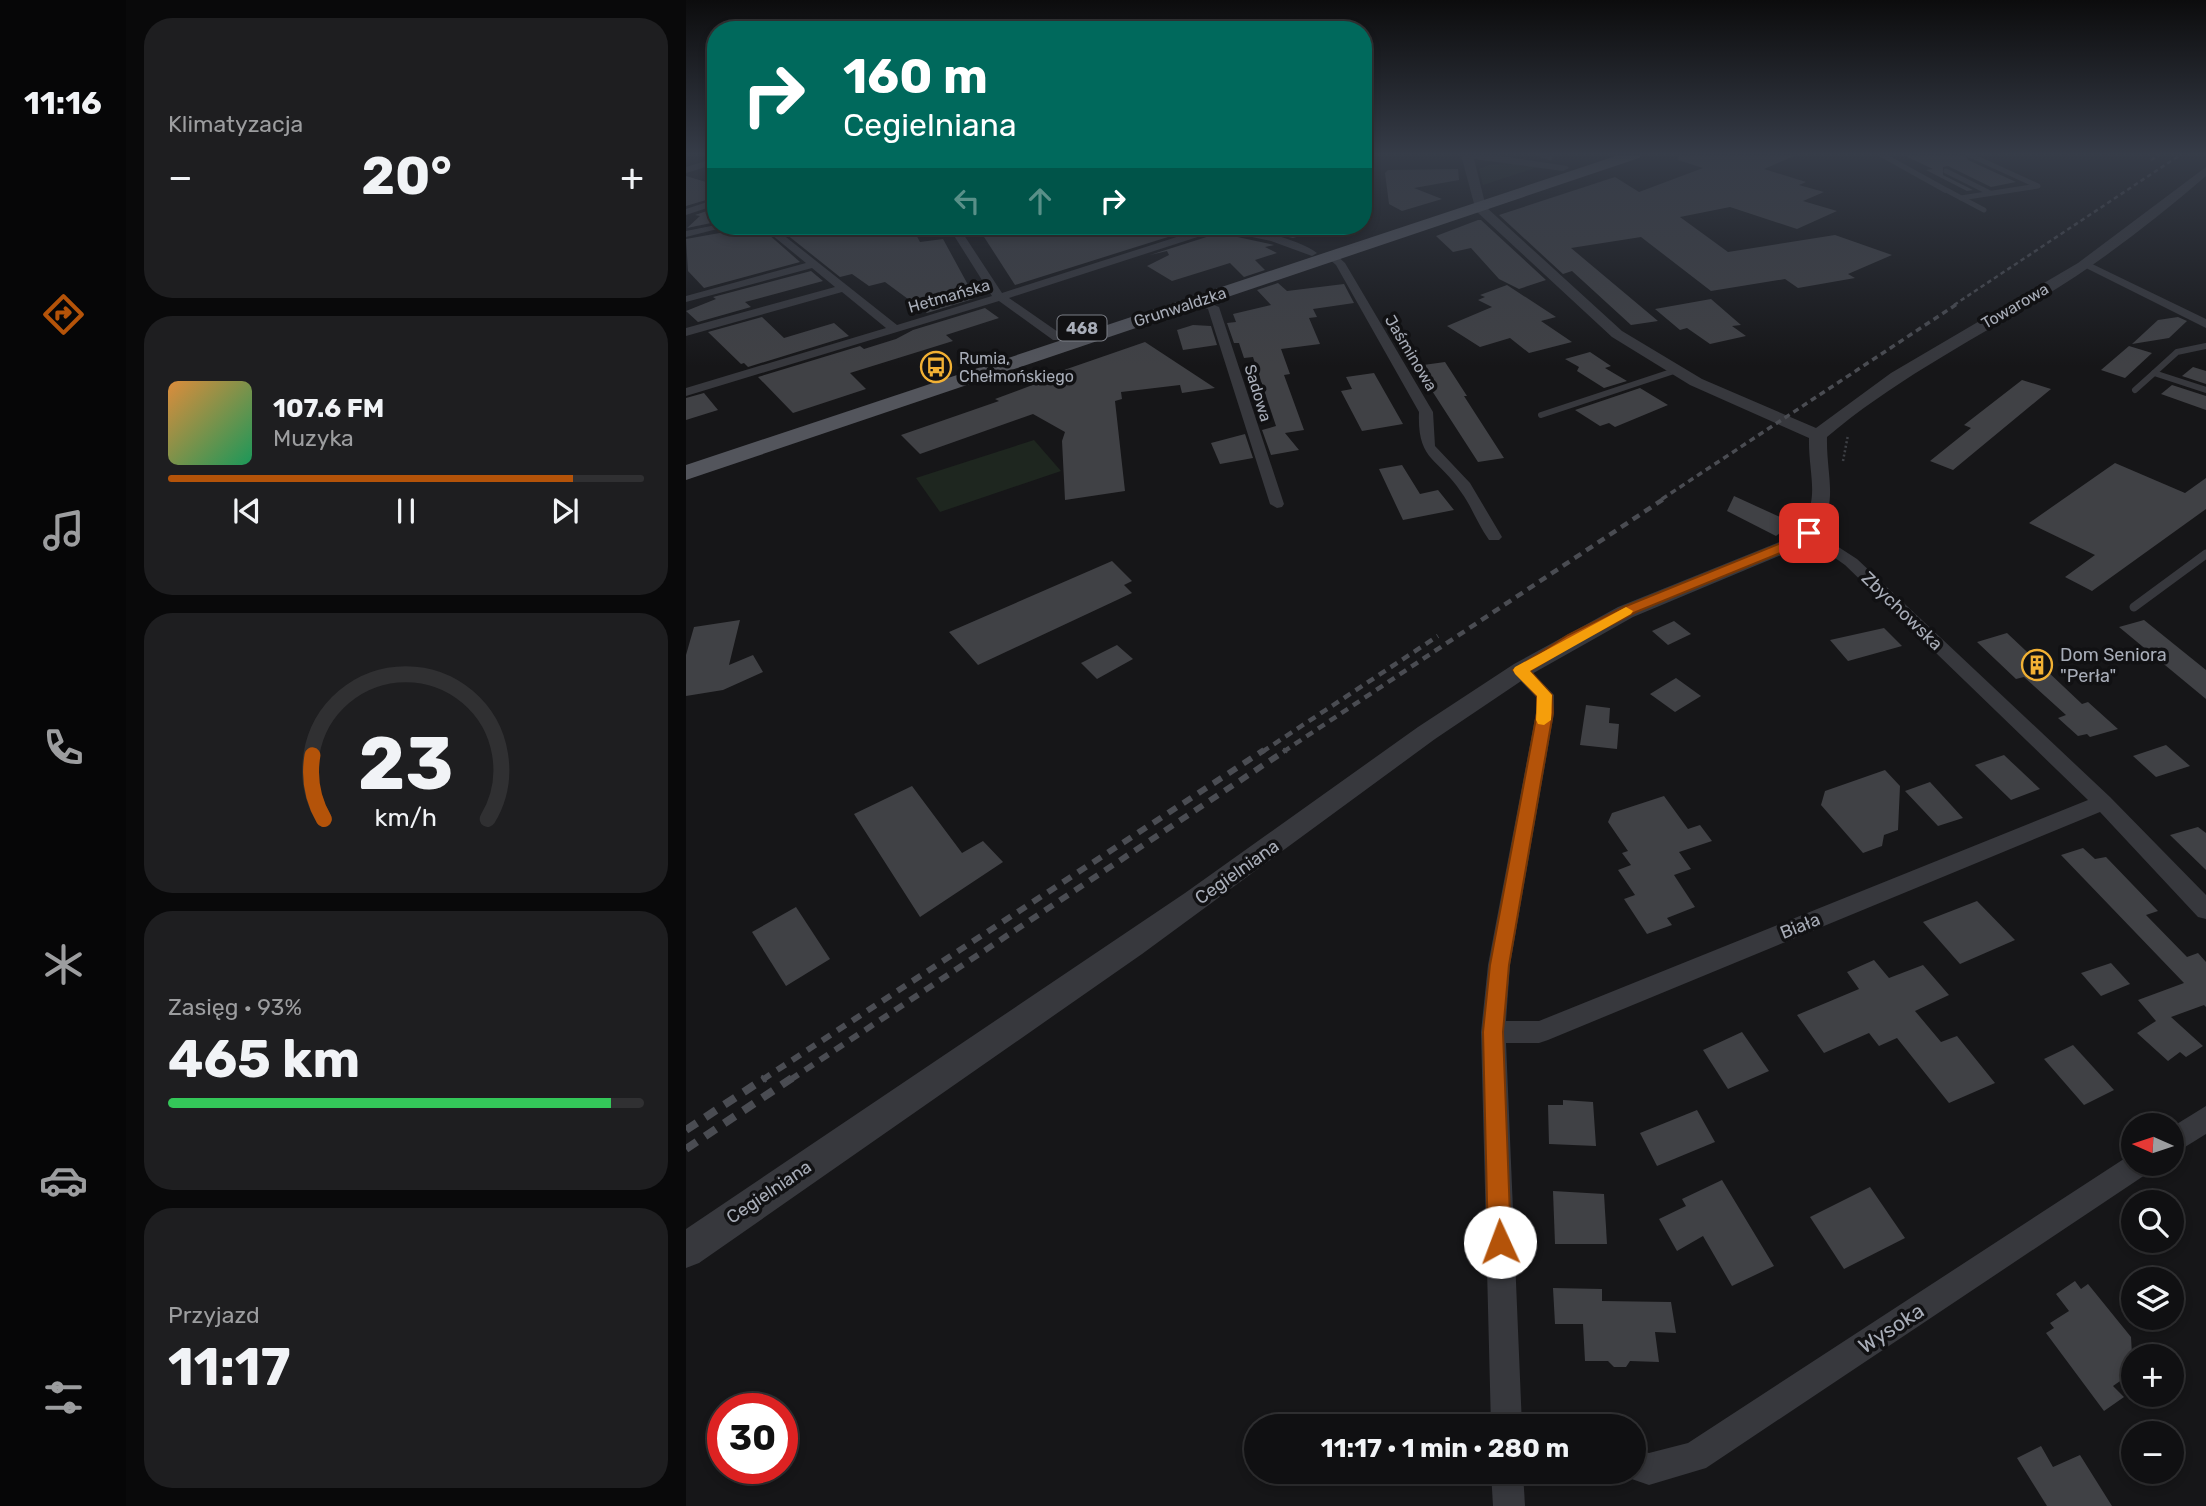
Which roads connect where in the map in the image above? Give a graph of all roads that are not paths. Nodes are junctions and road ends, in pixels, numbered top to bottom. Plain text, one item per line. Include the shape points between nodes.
1 (1412, 225) edge
2 (1502, 225) edge
3 (2141, 225) edge
4 (707, 230) edge
5 (686, 234) edge
6 (778, 235) edge
7 (959, 235) edge
8 (1191, 235) edge
9 (1257, 235) edge
10 (1322, 255) junction
11 (816, 264) junction
12 (2086, 264) junction
13 (843, 288) junction
14 (1001, 297) junction
15 (686, 299) edge
16 (1198, 302) junction
17 (2206, 324) edge
18 (894, 328) junction
19 (686, 332) edge
20 (1057, 337) junction
21 (2206, 346) edge
22 (1674, 371) junction
23 (2154, 373) junction
24 (2135, 390) dead end
25 (2206, 390) edge
26 (686, 392) edge
27 (1541, 415) dead end
28 (1818, 435) junction
29 (686, 459) edge
30 (686, 473) edge
31 (1277, 504) dead end
32 (1809, 533) junction
33 (1494, 537) dead end
34 (2206, 554) edge
35 (2134, 607) dead end
36 (1520, 670) junction
37 (2103, 802) junction
38 (2206, 910) edge
39 (1493, 1032) junction
40 (2206, 1119) edge
41 (2184, 1134) edge
42 (2121, 1175) edge
43 (686, 1250) edge
44 (1506, 1414) edge
45 (1646, 1468) edge
46 (1508, 1484) edge
47 (1509, 1506) edge

1 - 10 main road, Grunwaldzka / 468
2 - 22 street via 1617,334
3 - 12 street, Towarowa
4 - 5 street
6 - 11 street
7 - 14 street
8 - 14 street, Hetmańska
9 - 10 street
10 - 16 main road, Grunwaldzka / 468
10 - 20 main road, Grunwaldzka / 468
10 - 33 street, Jaśminowa via 1340,263 1426,412 1424,436 1434,457 1460,480
11 - 13 street
11 - 15 street
12 - 17 street
12 - 28 street, Towarowa via 1939,349
13 - 18 street
13 - 19 street
14 - 18 street, Hetmańska
14 - 20 street
16 - 30 main road, Grunwaldzka / 468
16 - 31 street, Sadowa via 1213,307
18 - 26 street, Hetmańska
20 - 29 main road, Grunwaldzka / 468
21 - 23 lane via 2177,352
22 - 27 lane
22 - 28 street
23 - 24 lane
23 - 25 lane
28 - 32 street via 1823,504
32 - 36 street, Cegielniana via 1631,609
32 - 37 street, Zbychowska via 1851,562
34 - 35 lane
36 - 39 street via 1545,695 1545,713 1499,965
36 - 43 street, Cegielniana via 1196,901
37 - 38 street, Zbychowska
37 - 39 street, Biała via 1539,1032
39 - 44 street
40 - 41 street
42 - 45 street, Wysoka via 1695,1457
46 - 47 street

